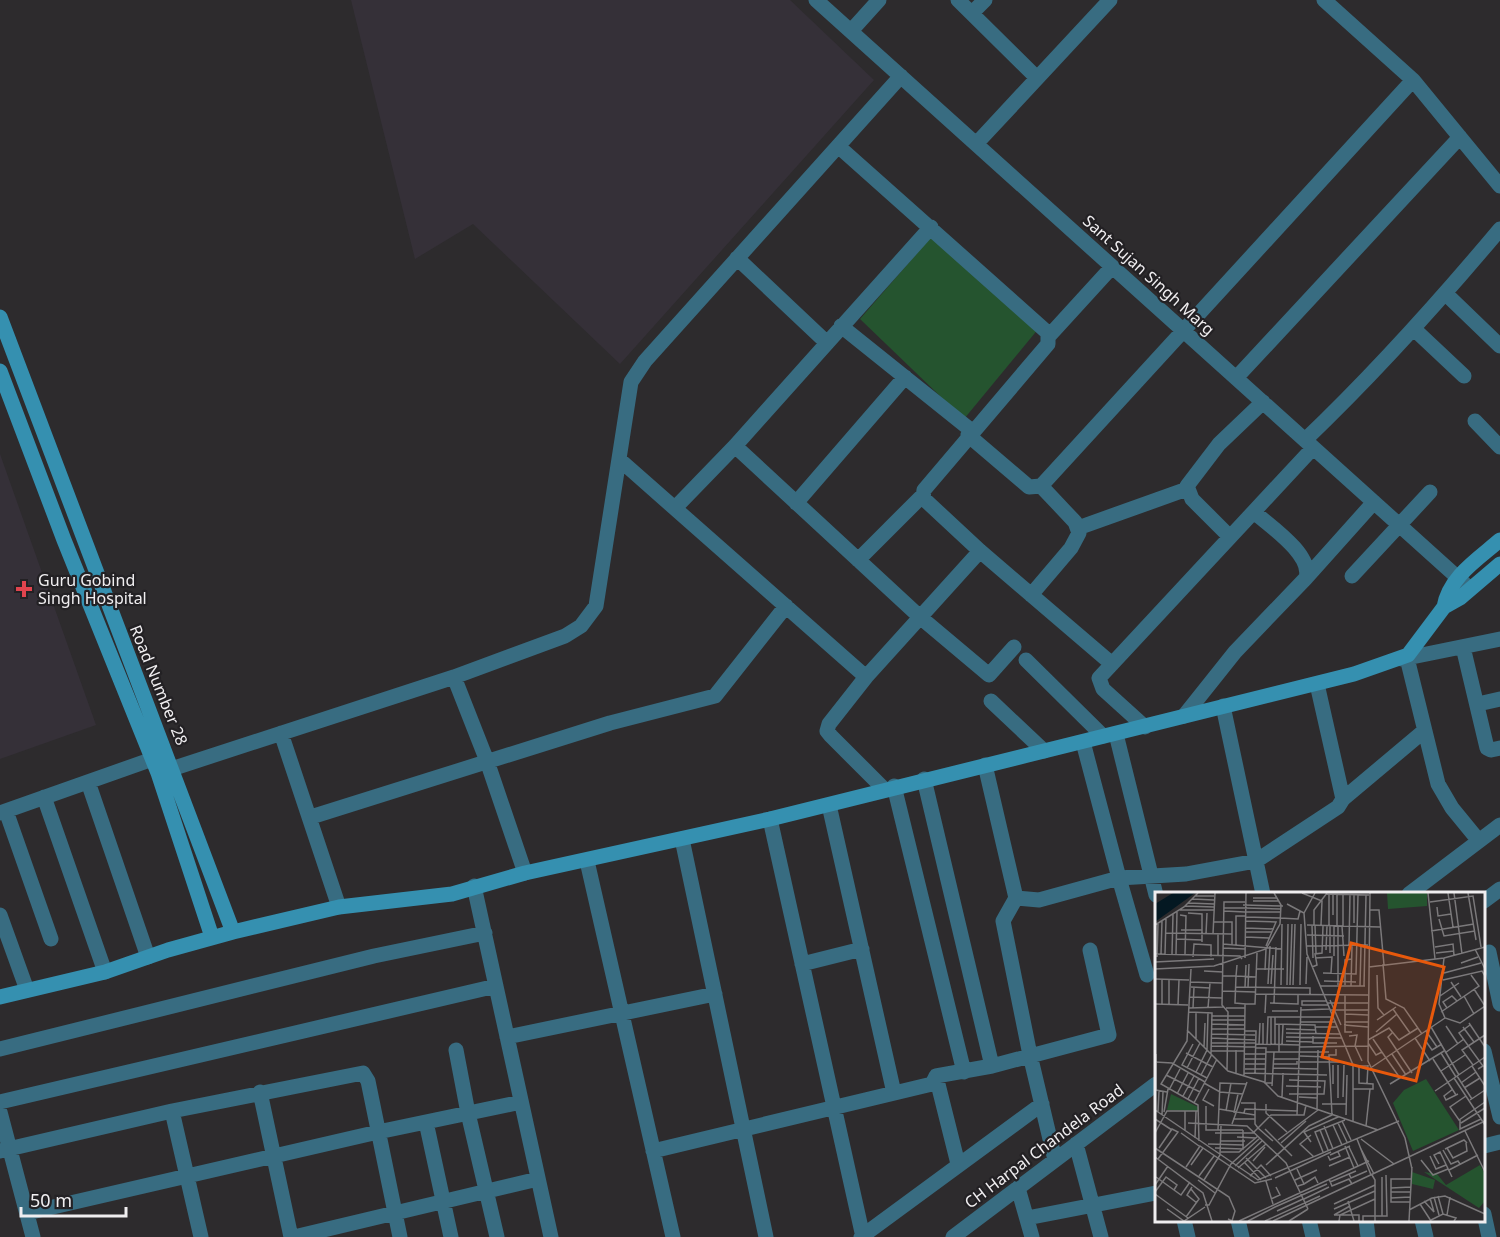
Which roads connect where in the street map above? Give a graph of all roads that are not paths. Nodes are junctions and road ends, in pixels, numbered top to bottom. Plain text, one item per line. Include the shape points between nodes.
1 (816, 0) edge
2 (879, 0) edge
3 (958, 0) edge
4 (985, 0) edge
5 (1110, 0) edge
6 (1324, 0) edge
7 (972, 13) junction
8 (850, 31) junction
9 (901, 76) junction
10 (1037, 78) junction
11 (1413, 80) junction
12 (1461, 137) junction
13 (976, 144) junction
14 (838, 146) junction
15 (1500, 186) edge
16 (931, 227) junction
17 (1500, 230) edge
18 (737, 258) junction
19 (1112, 267) junction
20 (1446, 294) junction
21 (0, 317) edge
22 (841, 326) junction
23 (1414, 329) junction
24 (1185, 332) junction
25 (1049, 336) junction
26 (826, 342) junction
27 (1500, 346) edge
28 (0, 371) edge
29 (1464, 376) dead end
30 (905, 377) junction
31 (1236, 378) junction
32 (1263, 402) junction
33 (1475, 422) dead end
34 (970, 433) junction
35 (1309, 444) junction
36 (735, 447) junction
37 (1500, 447) edge
38 (620, 460) junction
39 (1041, 486) junction
40 (1187, 489) junction
41 (1430, 492) dead end
42 (923, 495) junction
43 (1374, 502) junction
44 (796, 503) junction
45 (675, 508) junction
46 (1254, 512) junction
47 (1399, 525) junction
48 (1078, 528) junction
49 (1230, 537) junction
50 (1500, 540) edge
51 (980, 551) junction
52 (858, 560) junction
53 (1500, 564) edge
54 (1352, 576) dead end
55 (1306, 578) junction
56 (1457, 578) junction
57 (1471, 590) junction
58 (1031, 595) junction
59 (786, 606) junction
60 (1444, 607) junction
61 (920, 617) junction
62 (1500, 639) edge
63 (1014, 647) dead end
64 (1463, 647) junction
65 (1405, 658) junction
66 (1026, 660) dead end
67 (1112, 664) junction
68 (866, 676) junction
69 (454, 677) junction
70 (139, 683) junction
71 (1317, 684) junction
72 (124, 690) junction
73 (1500, 699) edge
74 (991, 701) dead end
75 (1478, 704) junction
76 (1223, 706) junction
77 (1184, 716) junction
78 (1145, 727) junction
79 (1424, 731) junction
80 (281, 733) junction
81 (1109, 735) junction
82 (1083, 742) junction
83 (1500, 748) edge
84 (1044, 751) junction
85 (152, 759) junction
86 (487, 761) junction
87 (166, 765) junction
88 (985, 765) junction
89 (924, 780) junction
90 (88, 782) junction
91 (889, 788) junction
92 (44, 797) junction
93 (1343, 799) junction
94 (828, 805) junction
95 (3, 812) edge
96 (311, 817) junction
97 (770, 819) junction
98 (1500, 825) edge
99 (682, 839) junction
100 (1479, 841) junction
101 (587, 861) junction
102 (1256, 861) junction
103 (525, 873) junction
104 (1152, 875) junction
105 (1119, 878) junction
106 (474, 886) junction
107 (1500, 889) edge
108 (1155, 892) edge
109 (1263, 892) edge
110 (1412, 892) edge
111 (1016, 898) junction
112 (1485, 900) edge
113 (339, 907) junction
114 (0, 915) edge
115 (233, 932) junction
116 (485, 933) junction
117 (212, 937) junction
118 (51, 939) dead end
119 (862, 950) junction
120 (1090, 950) dead end
121 (1489, 952) dead end
122 (148, 957) junction
123 (802, 964) junction
124 (105, 972) junction
125 (1147, 975) dead end
126 (496, 986) junction
127 (27, 990) junction
128 (715, 994) junction
129 (0, 997) edge
130 (1500, 1004) edge
131 (622, 1013) junction
132 (507, 1037) junction
133 (0, 1049) edge
134 (456, 1050) dead end
135 (1030, 1055) junction
136 (1488, 1056) edge
137 (992, 1066) junction
138 (964, 1072) junction
139 (936, 1077) junction
140 (1155, 1090) edge
141 (260, 1092) junction
142 (894, 1093) junction
143 (0, 1102) edge
144 (521, 1102) junction
145 (1042, 1104) junction
146 (834, 1107) junction
147 (172, 1111) junction
148 (0, 1112) edge
149 (468, 1113) junction
150 (1500, 1117) edge
151 (426, 1122) junction
152 (743, 1129) junction
153 (378, 1132) junction
154 (1500, 1142) edge
155 (1076, 1144) junction
156 (1485, 1146) edge
157 (6, 1150) edge
158 (653, 1150) junction
159 (275, 1156) junction
160 (1055, 1160) junction
161 (958, 1164) junction
162 (188, 1176) junction
163 (538, 1179) junction
164 (1018, 1188) junction
165 (486, 1192) junction
166 (1155, 1193) edge
167 (443, 1200) junction
168 (1094, 1206) junction
169 (27, 1213) junction
170 (395, 1214) junction
171 (1027, 1218) junction
172 (1485, 1219) edge
173 (1184, 1222) edge
174 (1238, 1222) edge
175 (1309, 1222) edge
176 (1366, 1222) edge
177 (1422, 1222) edge
178 (972, 1230) edge
179 (33, 1237) edge
180 (201, 1237) edge
181 (293, 1237) edge
182 (400, 1237) edge
183 (451, 1237) edge
184 (497, 1237) edge
185 (551, 1237) edge
186 (673, 1237) edge
187 (766, 1237) edge
188 (862, 1237) edge
189 (953, 1237) edge
190 (1032, 1237) edge
191 (1101, 1237) edge
192 (1188, 1237) edge
193 (1242, 1237) edge
194 (1313, 1237) edge
195 (1368, 1237) edge
196 (1426, 1237) edge
197 (1489, 1237) edge

1 - 8 street, Sant Sujan Singh Marg
2 - 8 street
3 - 7 street
4 - 7 street
5 - 10 street
6 - 11 street
7 - 10 street
8 - 9 street, Sant Sujan Singh Marg
9 - 13 street, Sant Sujan Singh Marg
9 - 14 street
10 - 13 street
11 - 12 street
11 - 24 street
12 - 15 street
12 - 31 street
13 - 19 street, Sant Sujan Singh Marg
14 - 16 street
14 - 18 street
16 - 22 street
16 - 25 street
17 - 20 street
18 - 26 street
18 - 38 street via 645,361 631,382
19 - 24 street, Sant Sujan Singh Marg
19 - 25 street
20 - 23 street
20 - 27 street
21 - 70 street, Road Number 28
22 - 26 street
22 - 30 street
23 - 29 street
23 - 35 street
24 - 31 street, Sant Sujan Singh Marg
24 - 39 street
25 - 34 street via 1048,344
26 - 36 street
28 - 72 street, Road Number 28
30 - 34 street
30 - 44 street
31 - 32 street, Sant Sujan Singh Marg
32 - 35 street, Sant Sujan Singh Marg
32 - 40 street via 1219,444
33 - 37 street
34 - 39 street via 1029,487
34 - 42 street
35 - 43 street, Sant Sujan Singh Marg
35 - 46 street
36 - 44 street
36 - 45 street
38 - 45 street
38 - 69 street via 596,606 589,617 565,636
39 - 48 street
40 - 48 street
40 - 49 street
41 - 47 street
42 - 51 street via 927,505
42 - 52 street
43 - 47 street, Sant Sujan Singh Marg
43 - 55 street
44 - 52 street
45 - 59 street
46 - 49 street
46 - 55 street via 1301,554 1308,567
47 - 54 street
47 - 56 street, Sant Sujan Singh Marg
48 - 58 street via 1071,548
49 - 67 street
50 - 56 street
51 - 58 street
51 - 61 street
52 - 61 street
53 - 57 street
55 - 77 street via 1235,652
56 - 57 street, Sant Sujan Singh Marg
56 - 60 street
57 - 60 street
58 - 67 street
59 - 68 street
59 - 86 street via 715,696
60 - 65 street
61 - 63 street via 989,675
61 - 68 street
62 - 64 street
64 - 65 street
64 - 75 street
65 - 71 street
65 - 79 street
66 - 81 street
67 - 78 street via 1099,678 1100,686
68 - 91 street via 827,731
69 - 80 street
69 - 86 street
70 - 72 street
70 - 87 street, Road Number 28
71 - 76 street
71 - 93 street
72 - 85 street, Road Number 28
73 - 75 street
74 - 84 street
75 - 83 street via 1487,748
76 - 77 street
76 - 102 street
77 - 78 street
78 - 81 street
79 - 93 street
79 - 100 street via 1441,790
80 - 87 street
80 - 96 street
81 - 82 street
81 - 104 street
82 - 84 street
82 - 105 street
84 - 88 street
85 - 87 street
85 - 90 street
86 - 96 street
86 - 103 street
87 - 115 street, Road Number 28
87 - 117 street, Road Number 28
88 - 89 street
88 - 111 street
89 - 91 street
89 - 137 street
90 - 92 street
90 - 122 street
91 - 94 street
91 - 138 street
92 - 95 street
92 - 124 street
93 - 102 street via 1338,807
94 - 97 street
94 - 119 street
95 - 118 street
96 - 113 street
97 - 99 street
97 - 123 street
98 - 100 street
99 - 101 street
99 - 128 street
100 - 110 street
101 - 103 street
101 - 131 street
102 - 104 street via 1186,874
102 - 109 street
103 - 106 street
104 - 105 street
104 - 108 street
105 - 111 street via 1039,900
105 - 125 street
106 - 113 street via 452,894
106 - 116 street
107 - 112 street
111 - 135 street via 1003,921
113 - 115 street
114 - 127 street
115 - 117 street
116 - 126 street
116 - 133 street via 374,956
117 - 122 street
119 - 123 street
119 - 142 street
120 - 135 street via 1109,1035
121 - 130 street
122 - 124 street
123 - 146 street
124 - 127 street
126 - 132 street
126 - 143 street
127 - 129 street
128 - 131 street
128 - 152 street
131 - 132 street
131 - 158 street
132 - 144 street
134 - 149 street
135 - 137 street
135 - 145 street
136 - 150 street
137 - 138 street
138 - 139 street
139 - 142 street via 932,1084
139 - 161 street
140 - 155 street, CH Harpal Chandela Road
141 - 147 street
141 - 153 street via 363,1072
141 - 159 street
142 - 146 street
144 - 149 street
144 - 163 street
145 - 160 street
145 - 161 street
146 - 152 street
146 - 188 street
147 - 157 street
147 - 162 street
148 - 157 street
149 - 151 street
149 - 165 street
151 - 153 street
151 - 167 street
152 - 158 street
152 - 187 street
153 - 159 street
153 - 170 street
154 - 156 street
155 - 160 street, CH Harpal Chandela Road
155 - 168 street
157 - 169 street
158 - 186 street
159 - 162 street
159 - 181 street
160 - 164 street, CH Harpal Chandela Road
161 - 188 street
162 - 169 street
162 - 180 street
163 - 165 street
163 - 185 street
164 - 171 street
164 - 178 street, CH Harpal Chandela Road
165 - 167 street
165 - 184 street
166 - 168 street
167 - 170 street
167 - 183 street
168 - 171 street
168 - 191 street
169 - 179 street
170 - 181 street
170 - 182 street
171 - 190 street
172 - 197 street
173 - 192 street
174 - 193 street
175 - 194 street
176 - 195 street
177 - 196 street
178 - 189 street, CH Harpal Chandela Road

